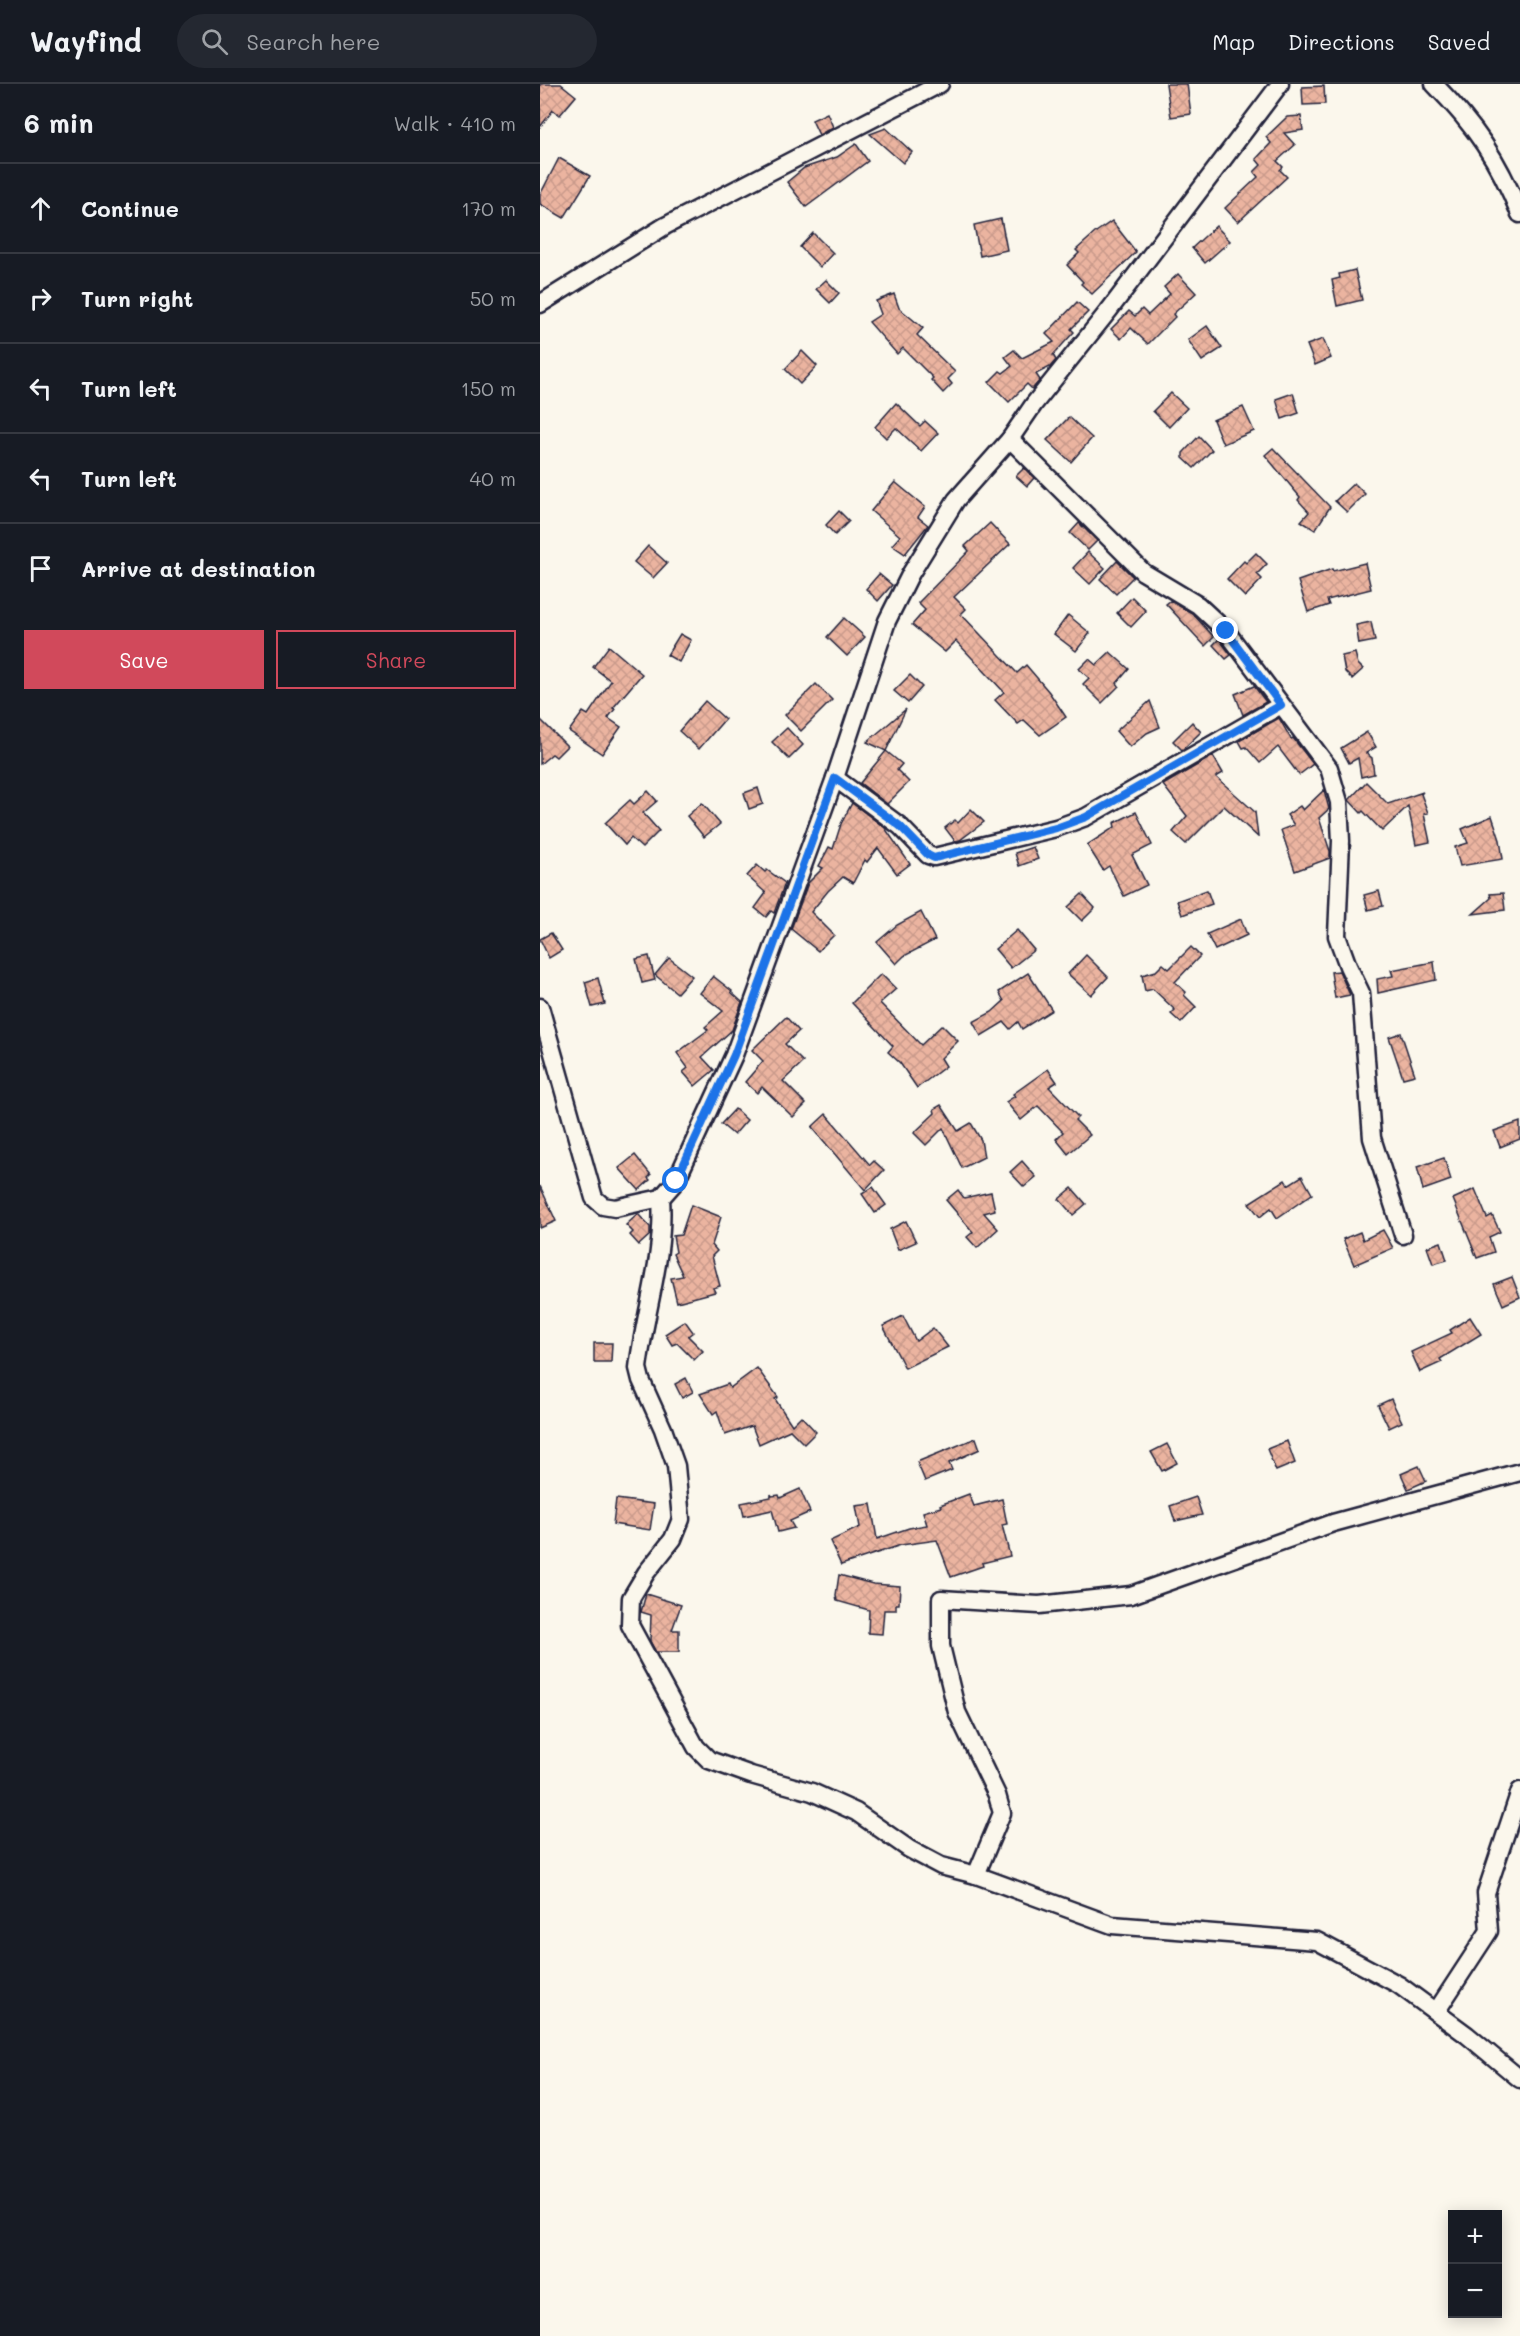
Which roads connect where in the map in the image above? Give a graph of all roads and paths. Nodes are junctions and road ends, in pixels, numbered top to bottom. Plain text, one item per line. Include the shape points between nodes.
1 (940, 84) edge
2 (1281, 84) edge
3 (1434, 84) edge
4 (1520, 214) edge
5 (540, 304) edge
6 (1010, 439) junction
7 (1281, 705) junction
8 (835, 778) junction
9 (540, 1007) edge
10 (661, 1198) junction
11 (1402, 1235) dead end
12 (1520, 1472) edge
13 (1520, 1791) edge
14 (976, 1875) junction
15 (1436, 2012) junction
16 (1520, 2079) edge

1 - 5 street via 665,226
2 - 6 street
3 - 4 street via 1489,150
6 - 7 street via 1143,572 1205,610 1226,631
6 - 8 street via 956,500 899,594
7 - 8 street via 1086,817 934,858 900,826
7 - 11 street via 1329,768 1339,802 1337,936 1362,993 1372,1138
8 - 10 street via 734,1055 676,1181
9 - 10 street via 594,1198 603,1206 615,1208
10 - 14 street via 658,1252 638,1368 676,1466 681,1519 673,1539 646,1572 632,1598 630,1625 684,1729 709,1760 812,1792 856,1812 941,1866
12 - 14 street via 1333,1523 1131,1595 1039,1605 941,1599 941,1646 957,1712 1002,1813
13 - 15 street via 1486,1893 1489,1931
14 - 15 street via 1112,1925 1317,1941 1399,1985
15 - 16 street

